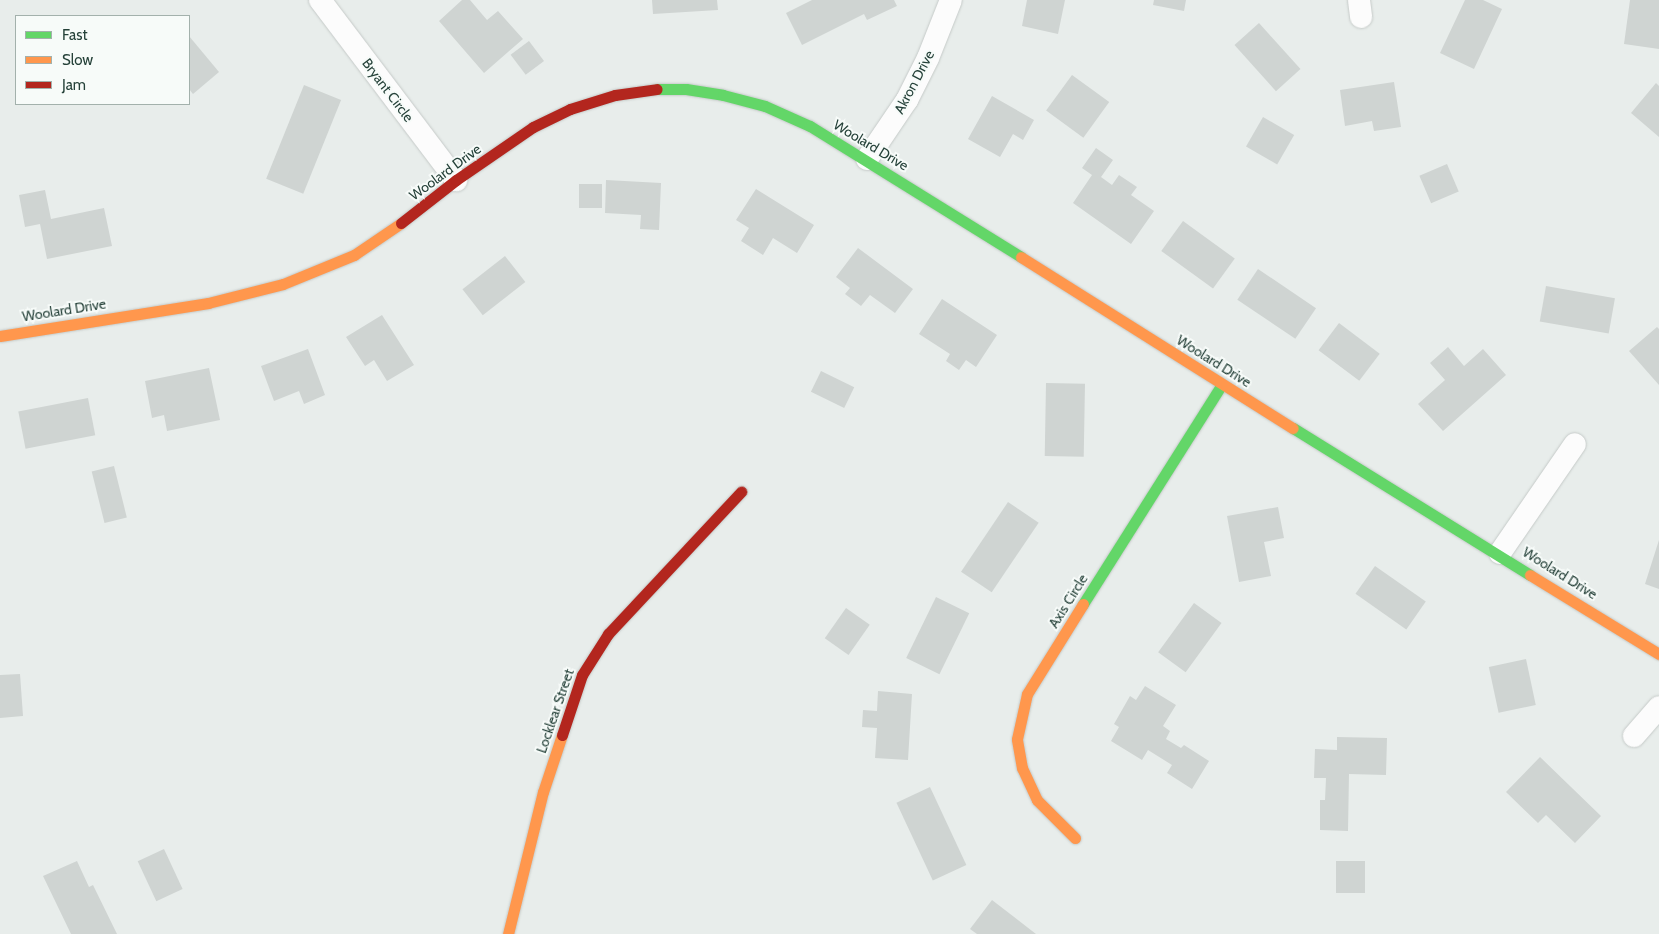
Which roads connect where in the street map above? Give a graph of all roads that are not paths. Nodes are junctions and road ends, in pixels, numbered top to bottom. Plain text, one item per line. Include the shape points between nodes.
1 (320, 0) edge
2 (951, 0) edge
3 (867, 159) junction
4 (456, 180) junction
5 (0, 336) edge
6 (1222, 384) junction
7 (1575, 444) dead end
8 (741, 492) dead end
9 (1500, 553) junction
10 (1659, 654) edge
11 (1659, 707) edge
12 (1634, 736) dead end
13 (1075, 838) dead end
14 (508, 934) edge

1 - 4 street, Bryant Circle
2 - 3 street, Akron Drive via 907,100
3 - 4 street, Woolard Drive via 810,126 765,106 686,89 654,89 615,95 570,109 533,127
3 - 6 street, Woolard Drive
4 - 5 street, Woolard Drive via 386,235 354,254 283,284 208,302
6 - 9 street, Woolard Drive
6 - 13 street, Axis Circle via 1027,694 1017,739 1022,768 1037,800
7 - 9 street
8 - 14 street, Locklear Street via 608,634 582,675 543,792
9 - 10 street, Woolard Drive
11 - 12 street

